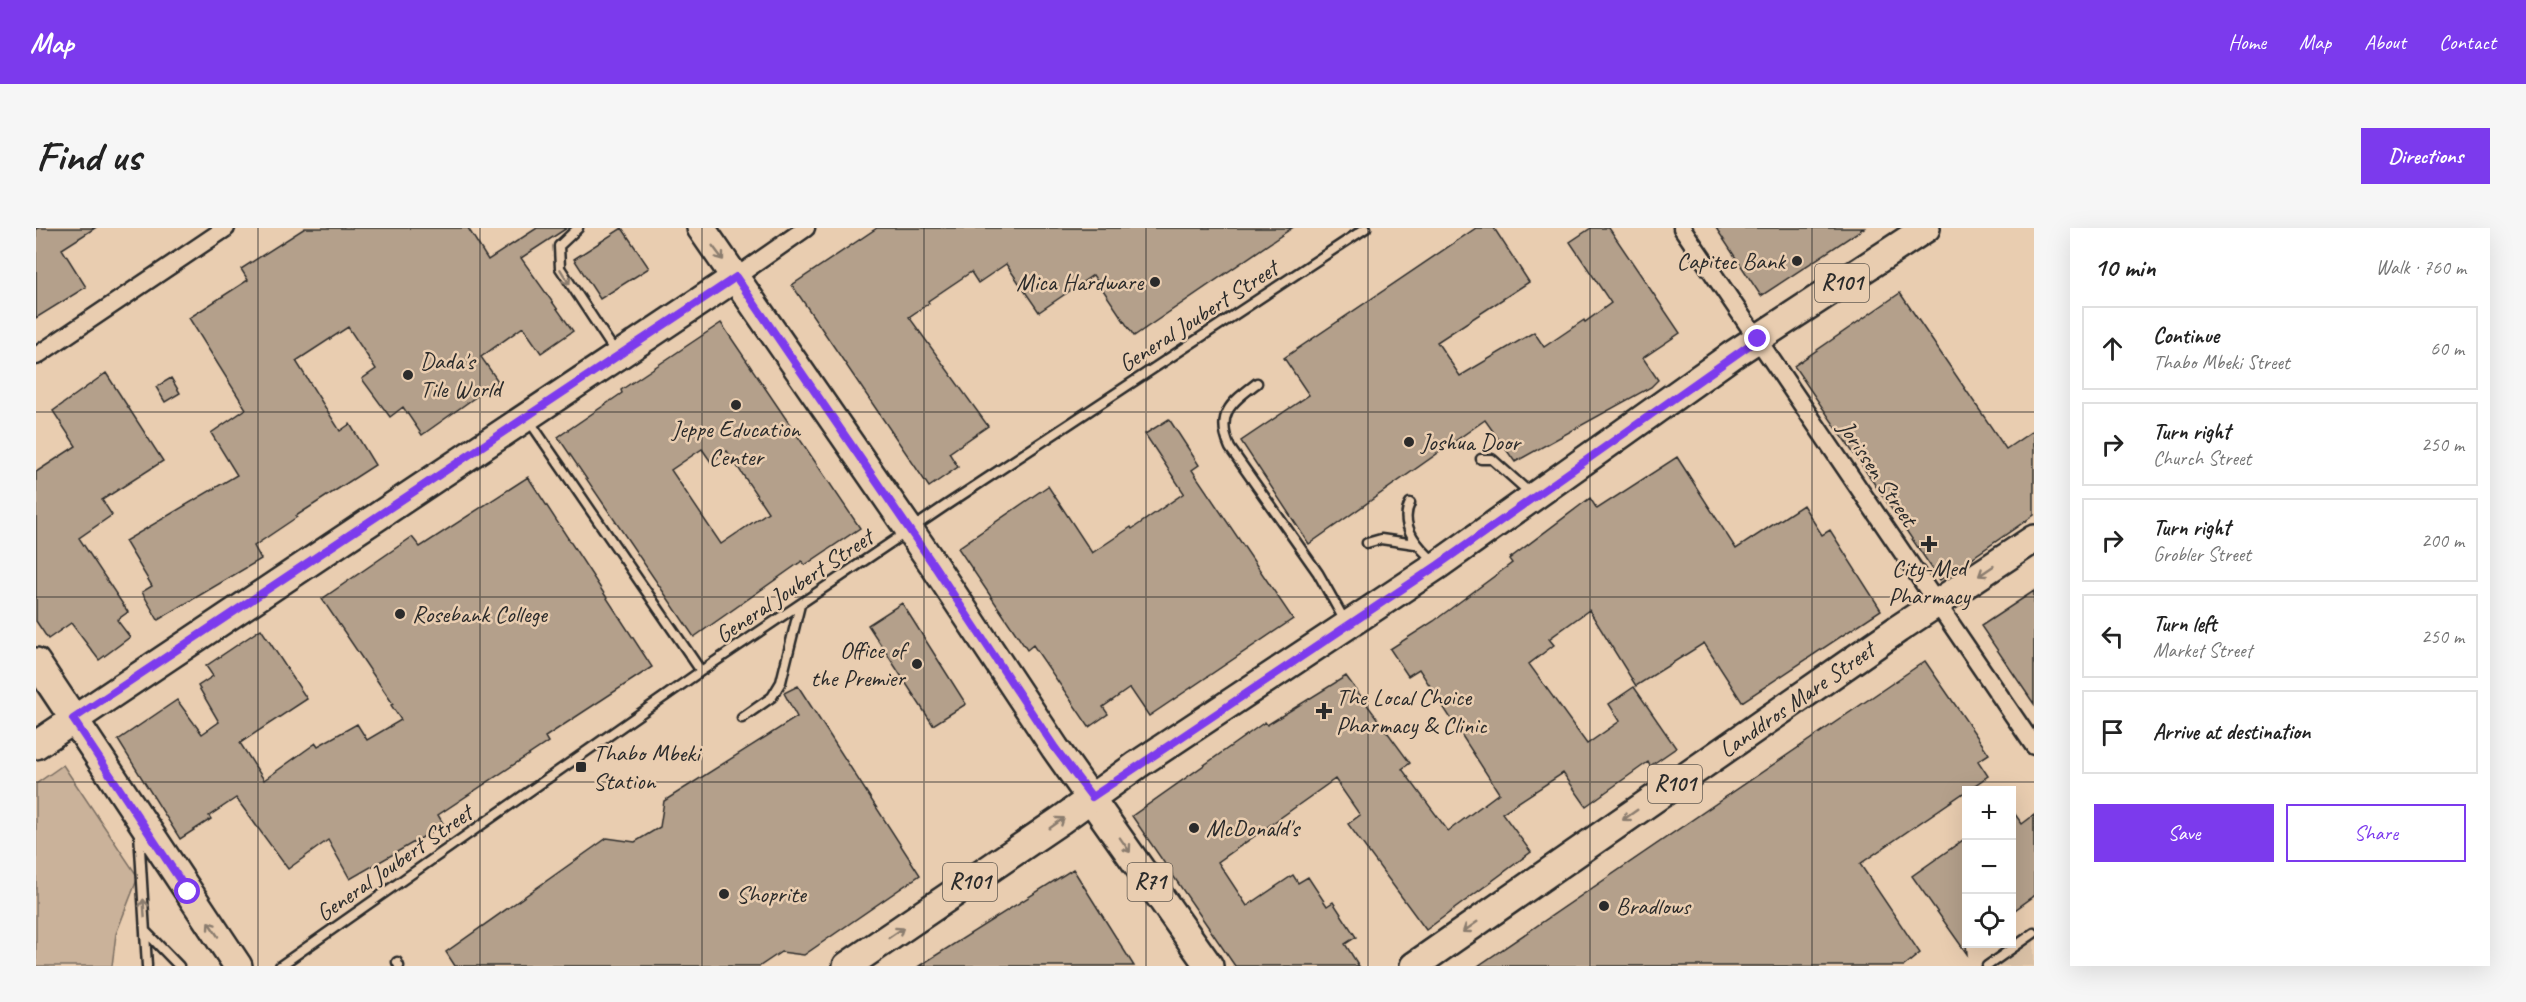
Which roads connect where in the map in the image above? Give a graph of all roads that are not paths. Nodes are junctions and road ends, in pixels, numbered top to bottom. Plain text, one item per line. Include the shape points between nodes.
1 (226, 228) edge
2 (578, 228) edge
3 (700, 228) edge
4 (806, 228) edge
5 (1366, 228) edge
6 (1682, 228) edge
7 (1926, 228) edge
8 (736, 277) junction
9 (1758, 339) junction
10 (617, 355) junction
11 (36, 356) edge
12 (1257, 382) dead end
13 (526, 416) junction
14 (1481, 459) dead end
15 (1535, 498) junction
16 (1410, 503) dead end
17 (909, 531) junction
18 (2034, 539) edge
19 (1367, 543) dead end
20 (1415, 544) junction
21 (1438, 565) junction
22 (1938, 603) junction
23 (800, 604) junction
24 (1347, 626) junction
25 (36, 662) edge
26 (701, 671) junction
27 (742, 718) dead end
28 (73, 719) junction
29 (36, 745) edge
30 (2034, 746) edge
31 (1092, 797) junction
32 (138, 817) junction
33 (146, 932) junction
34 (2034, 933) edge
35 (283, 965) edge
36 (147, 966) edge
37 (179, 966) edge
38 (238, 966) edge
39 (847, 966) edge
40 (1209, 966) edge
41 (1413, 966) edge
42 (1987, 966) edge

1 - 11 street
2 -> 10 lane via 559,246 560,268
3 -> 8 main road
4 - 8 street
5 - 17 lane, General Joubert Street
6 - 9 street, Jorissen Street
7 - 9 main road, R101
8 - 10 main road
8 - 17 main road
9 - 15 main road, R101
9 - 22 street, Jorissen Street
10 - 13 main road
12 - 24 lane via 1234,401 1223,421 1224,432 1230,448 1318,573
13 - 26 lane
13 - 28 main road
14 - 15 lane via 1492,459
15 - 21 main road, R101
16 - 20 lane via 1408,522
17 - 23 lane, General Joubert Street
17 - 31 main road
18 -> 22 main road, Landdros Mare Street / R101
19 - 20 lane via 1381,539
20 - 21 lane
21 - 24 main road, R101
22 - 30 street, Jorissen Street
22 -> 41 main road, Landdros Mare Street / R101
23 - 26 lane, General Joubert Street
23 - 27 lane via 781,682 772,697
24 - 31 main road, R101
25 - 28 main road
26 - 35 lane, General Joubert Street
28 - 29 main road
28 - 32 main road
39 -> 31 main road, R101
31 -> 40 main road, R71
33 -> 32 lane
38 -> 32 main road
33 - 36 lane
33 - 37 lane
34 - 42 lane

